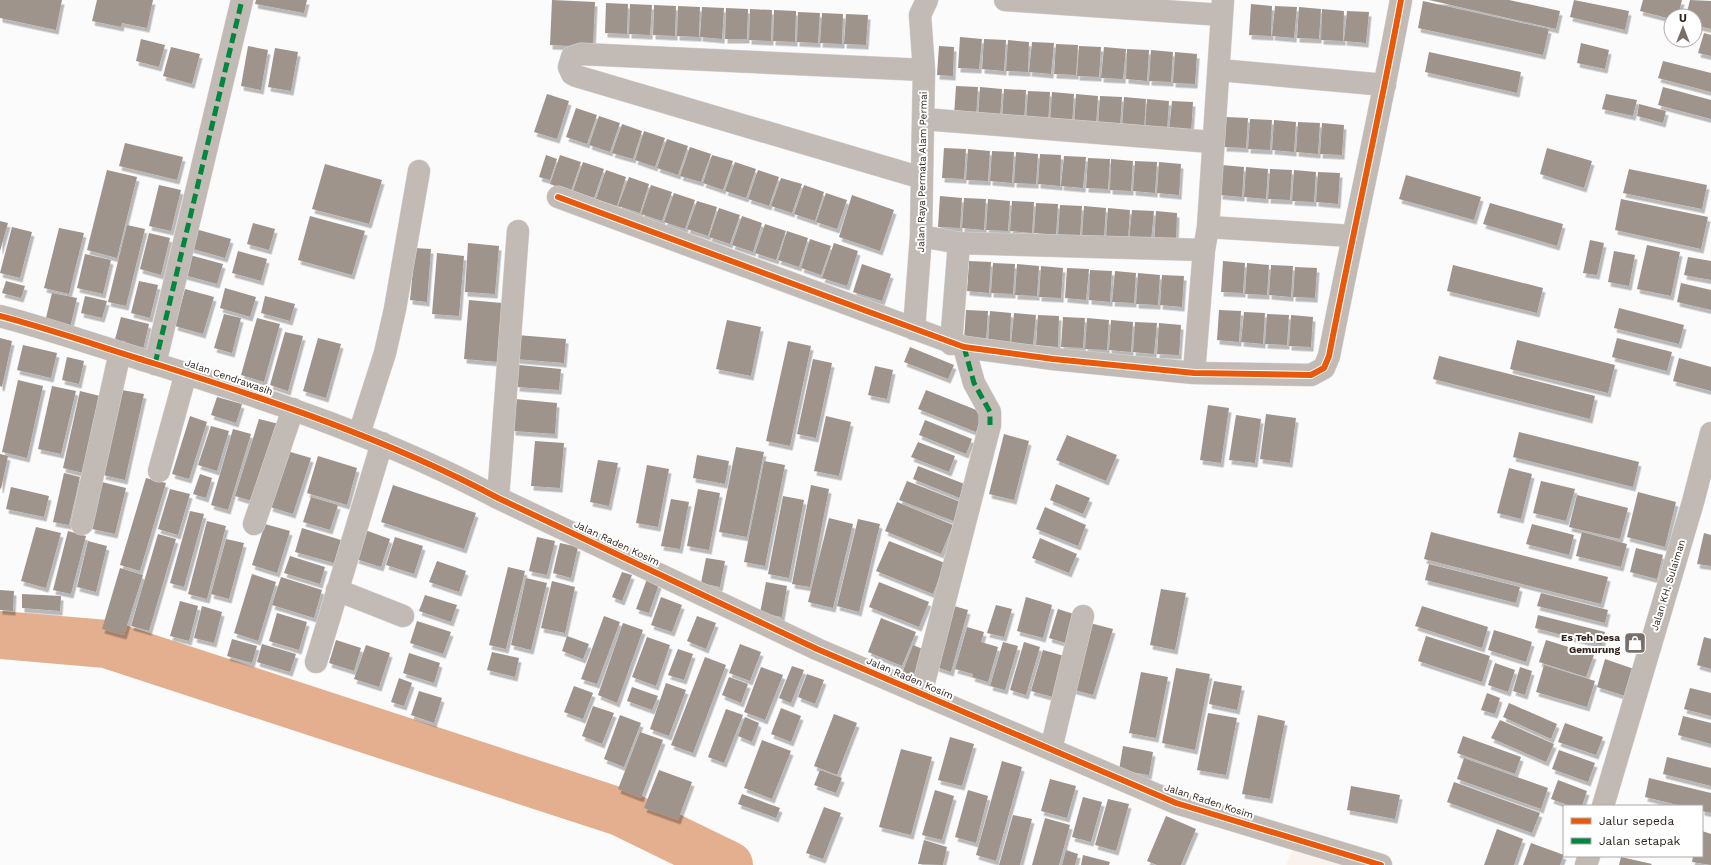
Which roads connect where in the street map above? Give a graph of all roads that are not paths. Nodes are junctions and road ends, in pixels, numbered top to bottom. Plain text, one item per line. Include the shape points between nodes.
1 (242, 0) edge
2 (1005, 0) edge
3 (1400, 0) edge
4 (918, 5) edge
5 (1222, 8) edge
6 (924, 70) junction
7 (1218, 70) junction
8 (1385, 85) junction
9 (923, 119) junction
10 (1212, 142) junction
11 (419, 171) dead end
12 (922, 178) junction
13 (558, 197) dead end
14 (1208, 227) junction
15 (518, 231) dead end
16 (921, 236) junction
17 (1352, 236) junction
18 (959, 243) junction
19 (1204, 250) junction
20 (0, 316) edge
21 (914, 329) junction
22 (957, 345) junction
23 (120, 352) junction
24 (155, 364) junction
25 (186, 373) junction
26 (1194, 373) junction
27 (294, 409) junction
28 (1711, 433) edge
29 (359, 434) junction
30 (382, 443) junction
31 (159, 470) dead end
32 (448, 471) joint
33 (498, 498) junction
34 (82, 524) dead end
35 (254, 524) dead end
36 (337, 590) junction
37 (403, 616) dead end
38 (1083, 616) dead end
39 (316, 662) dead end
40 (921, 694) junction
41 (1051, 749) junction
42 (1603, 805) edge
43 (1381, 865) edge

1 - 24 street
2 - 5 street
3 - 8 street
4 - 6 street, Jalan Raya Permata Alam Permai
5 - 7 street
6 - 9 street, Jalan Raya Permata Alam Permai
6 - 12 street via 581,54 572,57 569,67 576,76
7 - 8 street
7 - 10 street
8 - 17 street
9 - 10 street
9 - 12 street, Jalan Raya Permata Alam Permai
10 - 14 street
11 - 29 street via 392,324
12 - 16 street, Jalan Raya Permata Alam Permai
13 - 21 street
14 - 17 street
14 - 19 street
15 - 33 street
16 - 18 street
16 - 21 street, Jalan Raya Permata Alam Permai
17 - 26 street via 1330,356 1324,368 1311,375
18 - 19 street
18 - 22 street
19 - 26 street
20 - 23 street, Jalan Cendrawasih
21 - 22 street
22 - 26 street via 1053,359
22 - 40 street via 990,412 990,425
23 - 24 street, Jalan Cendrawasih
23 - 34 street
24 - 25 street, Jalan Cendrawasih
25 - 27 street, Jalan Cendrawasih
25 - 31 street
27 - 29 street, Jalan Cendrawasih
27 - 35 street
28 - 42 street, Jalan KH. Sulaiman
29 - 30 street, Jalan Cendrawasih
30 - 32 street, Jalan Cendrawasih
30 - 36 street
32 - 33 street, Jalan Raden Kosim
33 - 40 street, Jalan Raden Kosim via 817,649
36 - 37 street
36 - 39 street
38 - 41 street
40 - 41 street, Jalan Raden Kosim
41 - 43 street, Jalan Raden Kosim via 1176,803

